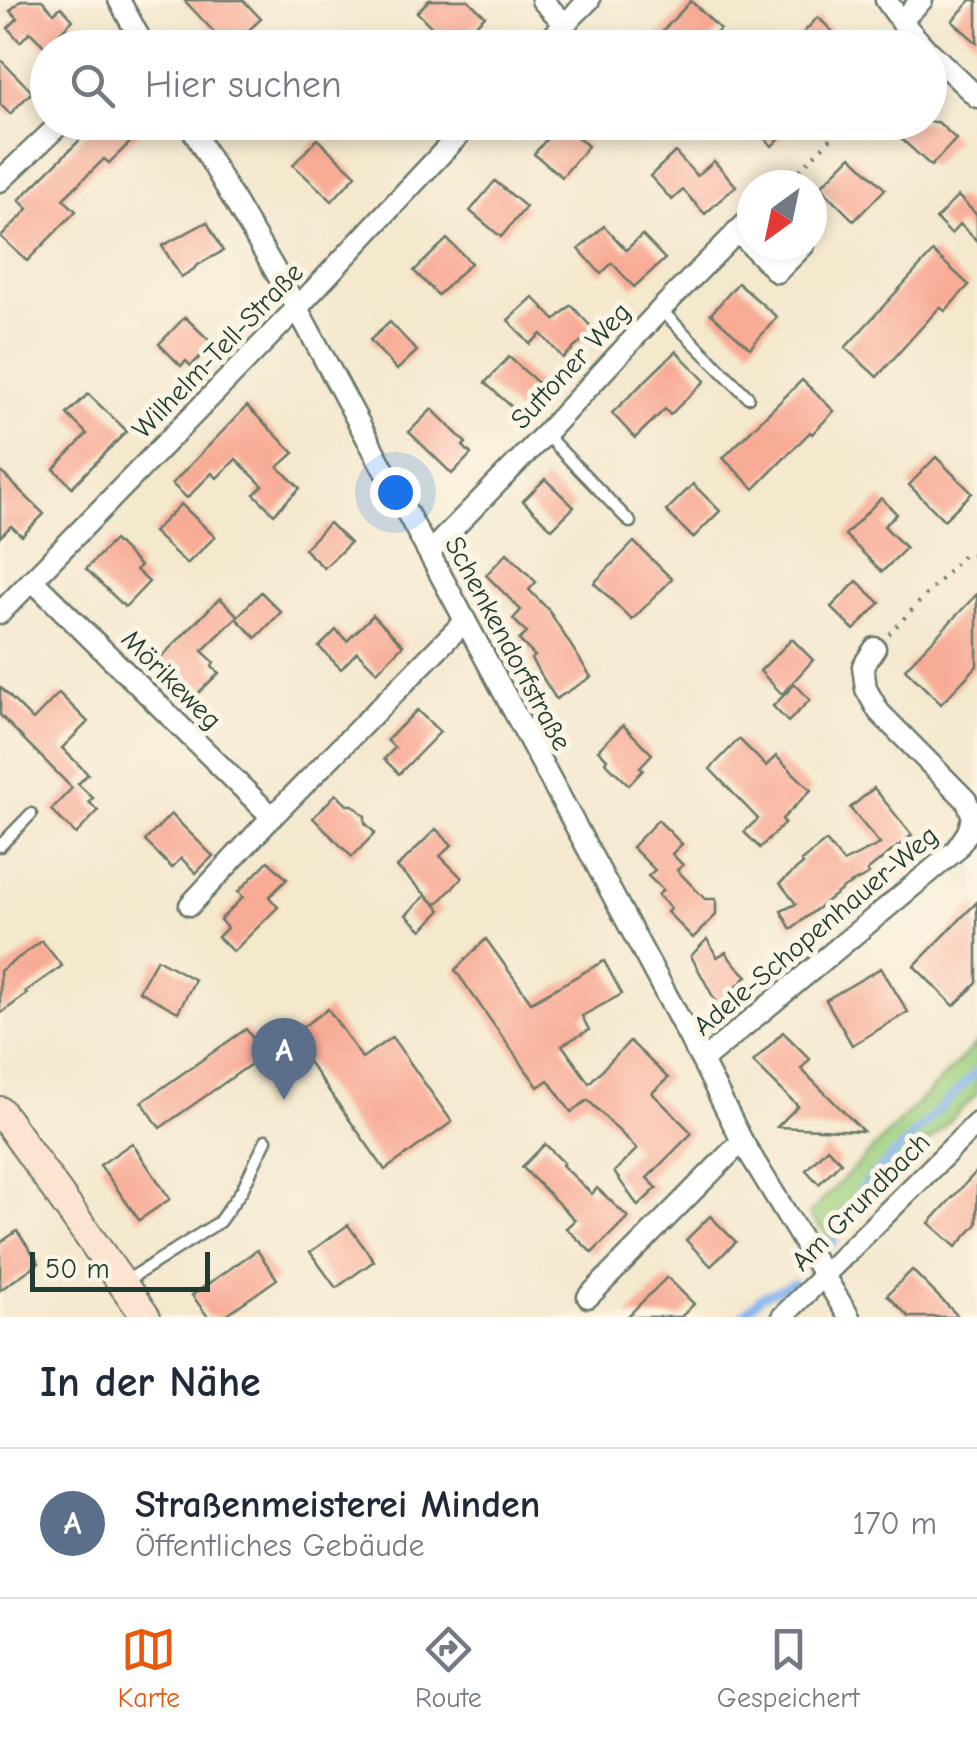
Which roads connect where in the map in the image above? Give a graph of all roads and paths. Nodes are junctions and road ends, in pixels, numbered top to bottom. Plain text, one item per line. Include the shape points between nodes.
1 (119, 0) edge
2 (542, 0) edge
3 (589, 0) edge
4 (886, 0) edge
5 (922, 0) edge
6 (901, 21) junction
7 (564, 23) junction
8 (134, 30) edge
9 (558, 30) edge
10 (909, 30) edge
11 (947, 68) edge
12 (977, 96) edge
13 (43, 140) edge
14 (199, 140) edge
15 (454, 140) edge
16 (829, 140) edge
17 (800, 170) edge
18 (0, 181) edge
19 (737, 232) edge
20 (770, 260) edge
21 (790, 260) edge
22 (297, 308) junction
23 (660, 310) junction
24 (748, 397) dead end
25 (545, 434) junction
26 (630, 522) dead end
27 (430, 552) junction
28 (977, 555) edge
29 (32, 580) junction
30 (0, 613) edge
31 (466, 621) junction
32 (875, 648) joint
33 (32, 814) dead end
34 (272, 816) junction
35 (0, 846) edge
36 (190, 904) dead end
37 (702, 1061) junction
38 (0, 1111) edge
39 (977, 1123) edge
40 (266, 1140) dead end
41 (742, 1141) junction
42 (823, 1277) junction
43 (122, 1283) junction
44 (588, 1297) dead end
45 (146, 1317) edge
46 (782, 1317) edge
47 (849, 1317) edge

1 - 8 street
2 - 7 street
3 - 7 street
4 - 6 street
5 - 6 street
6 - 10 street
7 - 9 street
11 - 12 street
13 - 18 street
14 - 22 street, Schenkendorfstraße
15 - 22 street, Wilhelm-Tell-Straße
16 - 17 path
19 - 23 street, Suttoner Weg
20 - 21 street via 778,272
22 - 27 street, Schenkendorfstraße
22 - 29 street, Wilhelm-Tell-Straße
23 - 24 lane
23 - 25 street, Suttoner Weg
25 - 26 lane
25 - 27 street, Suttoner Weg
27 - 31 street, Schenkendorfstraße
28 - 32 path via 963,556
29 - 30 street, Wilhelm-Tell-Straße
29 - 34 street, Mörikeweg
31 - 34 street
31 - 37 street, Schenkendorfstraße
32 - 37 street, Adele-Schopenhauer-Weg via 862,666 866,688 879,712 966,800 973,816 968,832 956,850
33 - 35 lane
34 - 36 street
37 - 41 street, Schenkendorfstraße
38 - 43 main road
39 - 42 street, Am Grundbach
40 - 43 lane via 219,1222
41 - 42 street, Schenkendorfstraße
41 - 44 street
42 - 46 street, Am Grundbach
42 - 47 street, Schenkendorfstraße
43 - 45 main road

